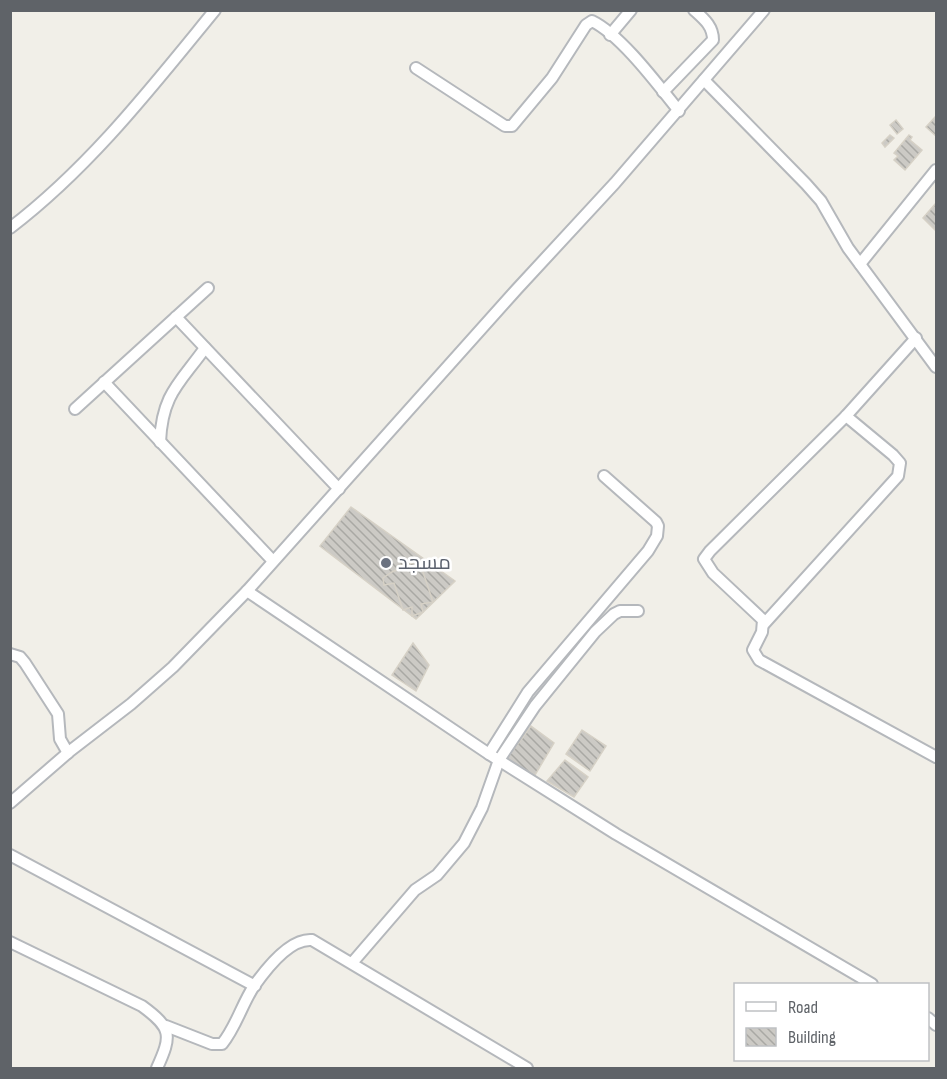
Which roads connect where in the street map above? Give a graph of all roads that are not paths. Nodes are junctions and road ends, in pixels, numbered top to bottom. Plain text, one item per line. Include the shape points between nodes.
1 (215, 10) edge
2 (631, 10) edge
3 (694, 10) edge
4 (764, 10) edge
5 (590, 16) edge
6 (610, 34) junction
7 (416, 68) dead end
8 (704, 80) junction
9 (663, 92) junction
10 (679, 111) junction
11 (936, 170) edge
12 (10, 228) edge
13 (860, 264) junction
14 (208, 288) dead end
15 (176, 317) junction
16 (916, 338) junction
17 (205, 348) junction
18 (936, 367) edge
19 (104, 382) junction
20 (75, 409) dead end
21 (846, 416) junction
22 (160, 442) junction
23 (604, 476) dead end
24 (339, 489) junction
25 (273, 561) junction
26 (247, 591) junction
27 (638, 611) dead end
28 (764, 624) junction
29 (10, 654) edge
30 (68, 753) junction
31 (494, 757) junction
32 (936, 757) edge
33 (10, 803) edge
34 (10, 855) edge
35 (10, 942) edge
36 (352, 963) junction
37 (870, 983) edge
38 (255, 986) junction
39 (166, 1026) junction
40 (157, 1068) edge
41 (527, 1068) edge

1 - 12 street via 135,108 58,188
2 - 6 street
3 - 9 street via 707,22 713,40
4 - 8 street
5 - 6 street
5 - 7 street via 552,78 509,127
6 - 9 street
8 - 10 street
8 - 13 street via 821,201
9 - 10 street
10 - 24 street
11 - 13 street
13 - 16 street
14 - 15 street
15 - 17 street
15 - 19 street
16 - 18 street
16 - 21 street
17 - 22 street via 168,397
17 - 24 street
19 - 20 street
19 - 22 street
21 - 28 street via 900,463 898,476
21 - 28 street via 705,557 708,568
22 - 25 street
23 - 31 street via 656,522 657,536 638,564 528,692
24 - 25 street
25 - 26 street
26 - 30 street via 173,667
26 - 31 street
27 - 31 street via 620,611 608,618
28 - 32 street via 753,650 759,660
29 - 30 street via 25,663 58,714 60,739
30 - 33 street
31 - 36 street via 482,808 464,843 437,875 415,890
31 - 37 street via 616,834
34 - 38 street
35 - 39 street via 142,1006
36 - 38 street via 312,940 303,939 283,952
36 - 41 street
38 - 39 street via 220,1045
39 - 40 street via 168,1038

